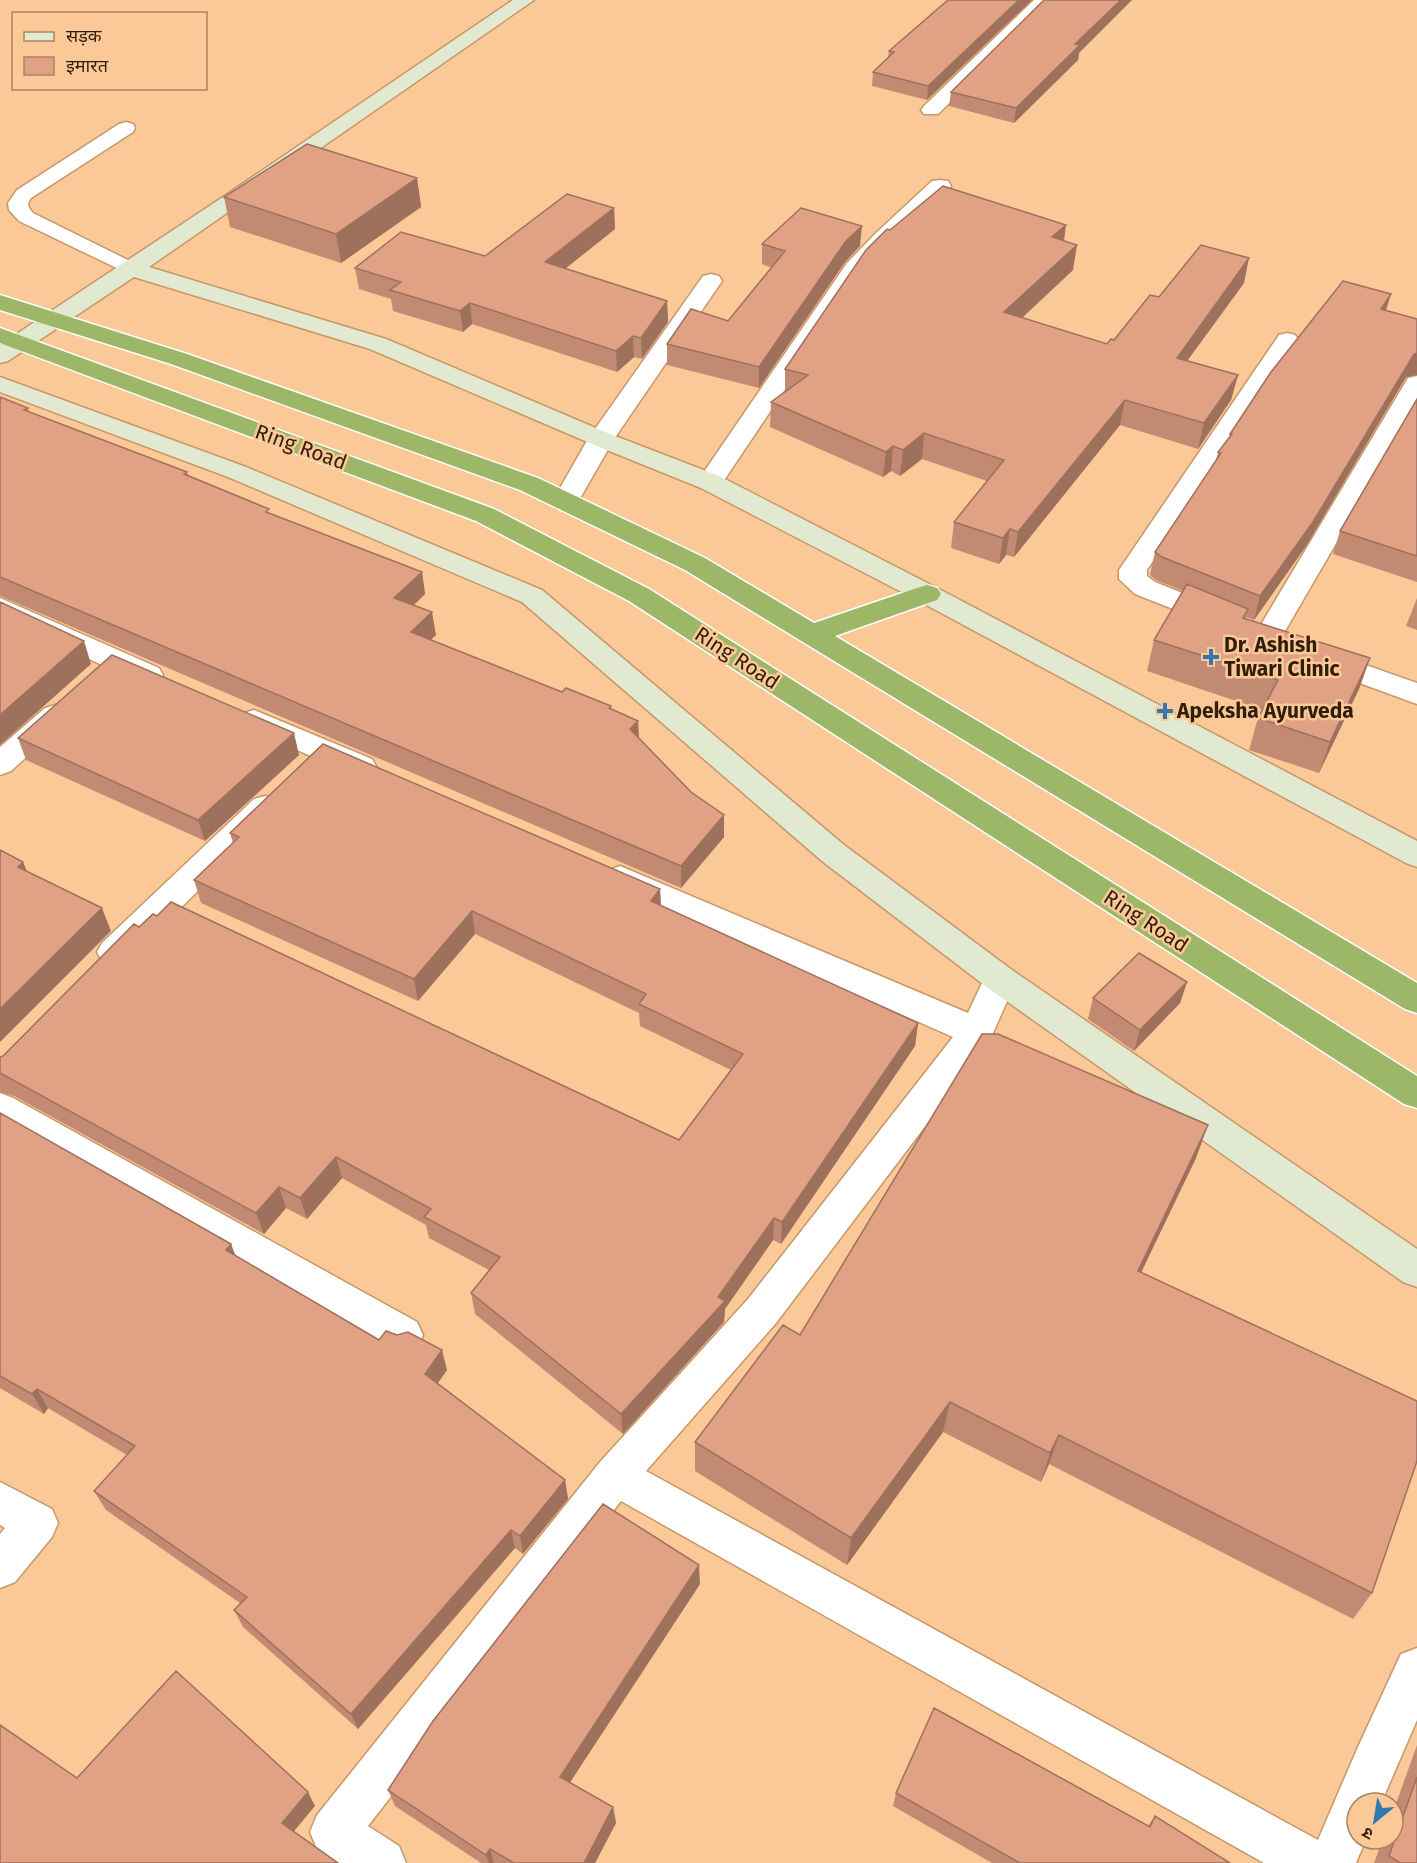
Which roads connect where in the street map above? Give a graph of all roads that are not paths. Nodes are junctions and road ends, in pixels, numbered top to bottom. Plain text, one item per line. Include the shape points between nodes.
1 (525, 0) edge
2 (1045, 0) edge
3 (931, 110) dead end
4 (126, 128) dead end
5 (940, 186) edge
6 (129, 268) junction
7 (711, 281) dead end
8 (0, 302) edge
9 (57, 320) junction
10 (1287, 340) dead end
11 (7, 344) edge
12 (1417, 383) edge
13 (0, 384) edge
14 (601, 439) junction
15 (710, 482) junction
16 (565, 502) junction
17 (927, 594) junction
18 (0, 607) edge
19 (811, 634) junction
20 (1285, 645) junction
21 (178, 688) edge
22 (1417, 694) edge
23 (71, 701) edge
24 (231, 710) edge
25 (325, 750) junction
26 (0, 764) edge
27 (390, 778) edge
28 (1417, 855) edge
29 (597, 868) edge
30 (164, 902) junction
31 (196, 917) edge
32 (90, 976) edge
33 (1000, 979) junction
34 (1417, 1000) edge
35 (977, 1032) junction
36 (1417, 1094) edge
37 (0, 1108) edge
38 (1417, 1270) edge
39 (403, 1335) edge
40 (615, 1476) junction
41 (0, 1502) edge
42 (0, 1567) edge
43 (1417, 1670) edge
44 (382, 1863) edge
45 (1311, 1863) edge
46 (1332, 1863) edge

1 - 6 street
2 - 3 street
4 - 6 lane via 24,194 18,203 26,217
5 - 15 street via 842,283
6 - 9 street
6 - 14 street via 378,344
7 - 14 street
8 - 9 highway, Ring Road
9 - 11 street
9 - 16 highway, Ring Road via 179,358 529,484
10 - 20 street via 1133,570 1133,579 1145,588
11 - 36 highway, Ring Road via 485,515 639,595
12 - 20 street
13 - 33 street via 237,472 532,596 833,853
14 - 15 street
14 - 16 street
15 - 17 street
16 - 19 highway, Ring Road via 695,564
17 - 19 highway
17 - 28 street
18 - 21 street via 106,669
19 - 34 highway, Ring Road
20 - 22 street
23 - 26 street
24 - 25 street
25 - 27 street
25 - 30 street
29 - 35 street
30 - 31 street
30 - 32 street
33 - 35 street
33 - 38 street
35 - 40 street via 762,1311
37 - 39 street
40 - 44 street via 334,1832
40 - 45 street
41 - 42 street via 37,1523
43 - 46 street

